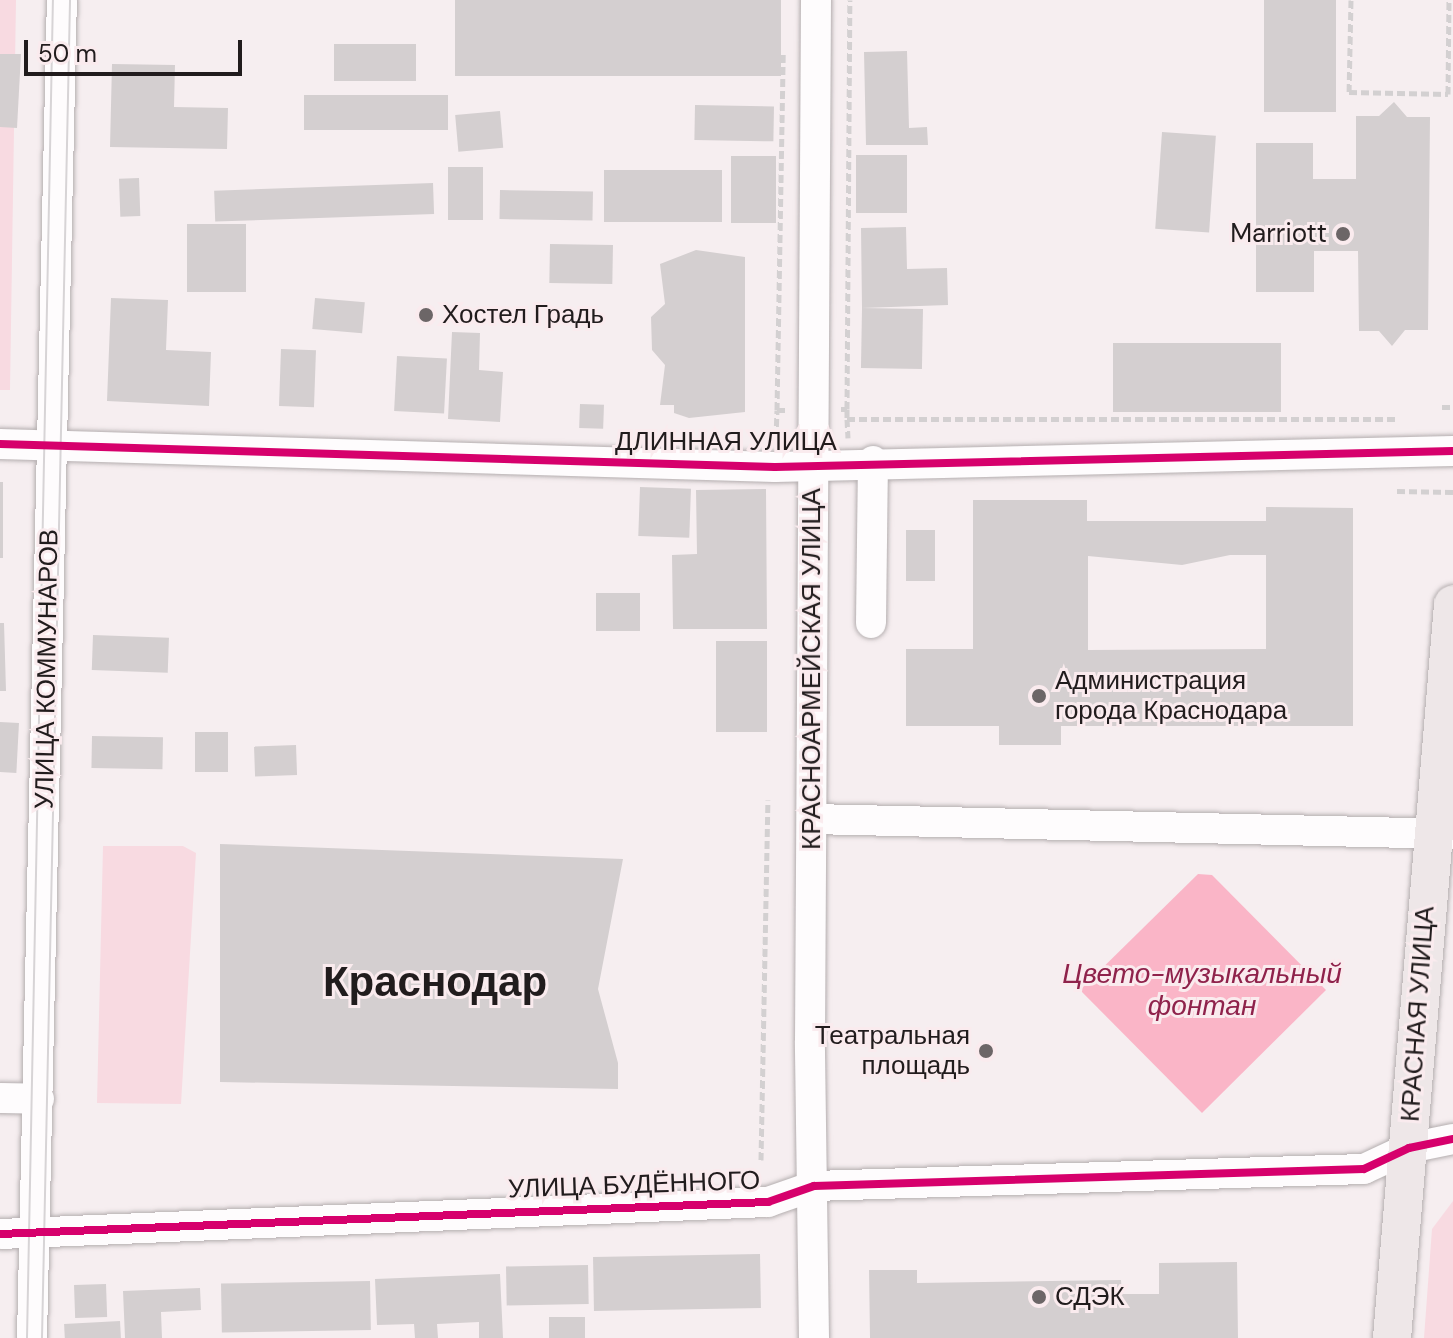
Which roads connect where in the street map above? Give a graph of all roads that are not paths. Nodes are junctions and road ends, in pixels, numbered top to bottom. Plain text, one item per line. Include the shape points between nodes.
1 (62, 0) edge
2 (816, 0) edge
3 (0, 444) edge
4 (51, 447) junction
5 (1453, 451) edge
6 (873, 461) junction
7 (813, 464) junction
8 (1453, 605) edge
9 (871, 623) dead end
10 (812, 819) junction
11 (1442, 834) edge
12 (0, 1098) edge
13 (39, 1099) junction
14 (1453, 1139) edge
15 (1409, 1148) junction
16 (814, 1186) junction
17 (37, 1233) junction
18 (0, 1234) edge
19 (32, 1338) edge
20 (814, 1338) edge
21 (1392, 1338) edge

1 - 4 street, УЛИЦА КОММУНАРОВ
2 - 7 street, КРАСНОАРМЕЙСКАЯ УЛИЦА
3 - 4 street, ДЛИННАЯ УЛИЦА
4 - 7 street, ДЛИННАЯ УЛИЦА
4 - 13 street, УЛИЦА КОММУНАРОВ
5 - 6 street, ДЛИННАЯ УЛИЦА
6 - 7 street, ДЛИННАЯ УЛИЦА
6 - 9 street
7 - 10 street, КРАСНОАРМЕЙСКАЯ УЛИЦА
8 - 11 main road, КРАСНАЯ УЛИЦА
10 - 11 street
10 - 16 street, КРАСНОАРМЕЙСКАЯ УЛИЦА
11 - 15 main road, КРАСНАЯ УЛИЦА
12 - 13 street
13 - 17 street, УЛИЦА КОММУНАРОВ
14 - 15 street, УЛИЦА БУДЁННОГО
15 - 16 street, УЛИЦА БУДЁННОГО via 1364,1169
15 - 21 main road, КРАСНАЯ УЛИЦА
16 - 17 street, УЛИЦА БУДЁННОГО via 768,1202
16 - 20 street, КРАСНОАРМЕЙСКАЯ УЛИЦА
17 - 18 street, УЛИЦА БУДЁННОГО
17 - 19 street, УЛИЦА КОММУНАРОВ

